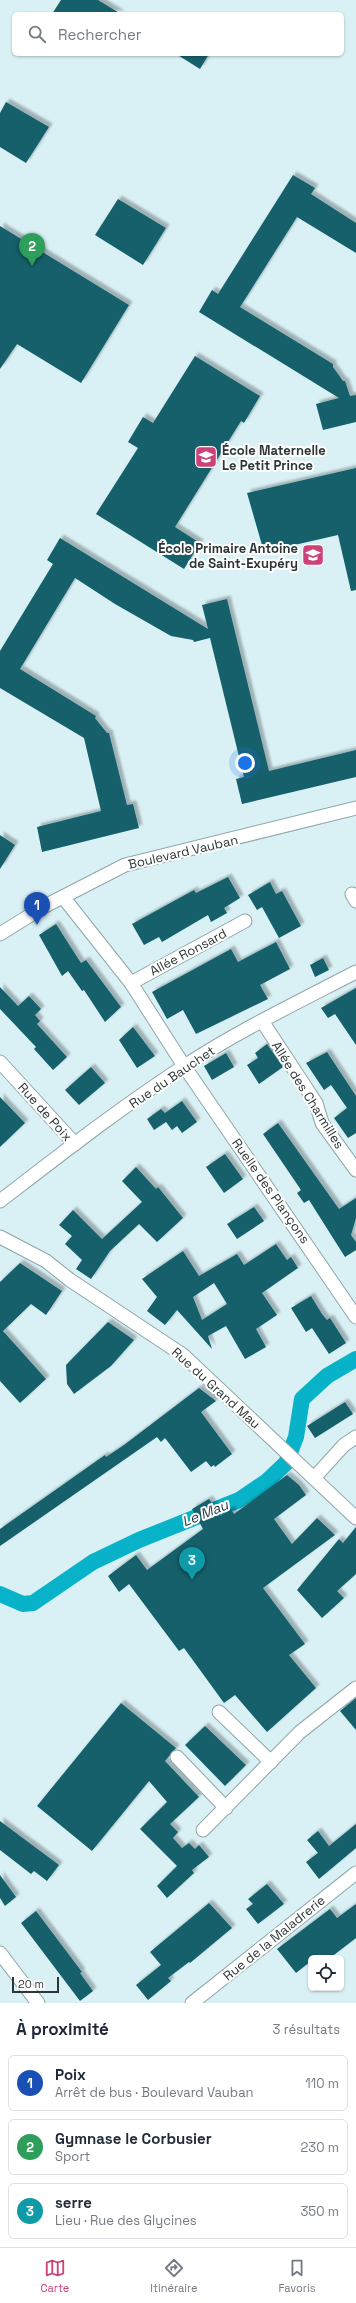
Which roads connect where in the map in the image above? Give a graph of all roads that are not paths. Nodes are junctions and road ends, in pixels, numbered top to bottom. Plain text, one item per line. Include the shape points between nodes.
1 (356, 808) edge
2 (63, 897) junction
3 (245, 921) dead end
4 (0, 934) edge
5 (356, 972) edge
6 (131, 983) junction
7 (262, 1021) junction
8 (0, 1062) edge
9 (184, 1066) junction
10 (75, 1144) junction
11 (356, 1170) edge
12 (0, 1201) edge
13 (0, 1237) edge
14 (356, 1317) edge
15 (356, 1436) edge
16 (314, 1478) junction
17 (356, 1518) edge
18 (356, 1688) edge
19 (219, 1712) dead end
20 (177, 1757) dead end
21 (271, 1762) junction
22 (226, 1808) junction
23 (203, 1830) dead end
24 (356, 1873) edge
25 (0, 1953) edge
26 (38, 2003) edge
27 (192, 2003) edge

1 - 2 street, Boulevard Vauban via 125,865
2 - 4 street, Boulevard Vauban
2 - 6 street, Ruelle des Plançons
3 - 6 street, Allée Ronsard
5 - 7 street, Rue du Bauchet
6 - 9 street, Ruelle des Plançons
7 - 9 street, Rue du Bauchet
7 - 11 street, Allée des Charmilles via 316,1103 322,1122
8 - 10 street, Rue de Poix
9 - 10 street, Rue du Bauchet
9 - 14 street, Ruelle des Plançons
10 - 12 street, Rue du Bauchet
13 - 16 street, Rue du Grand Mau via 46,1262 183,1355
15 - 16 street
16 - 17 street, Rue du Grand Mau
18 - 21 street via 300,1732
19 - 21 street
20 - 22 street
21 - 22 street
22 - 23 street
24 - 27 street, Rue de la Maladrerie
25 - 26 street

